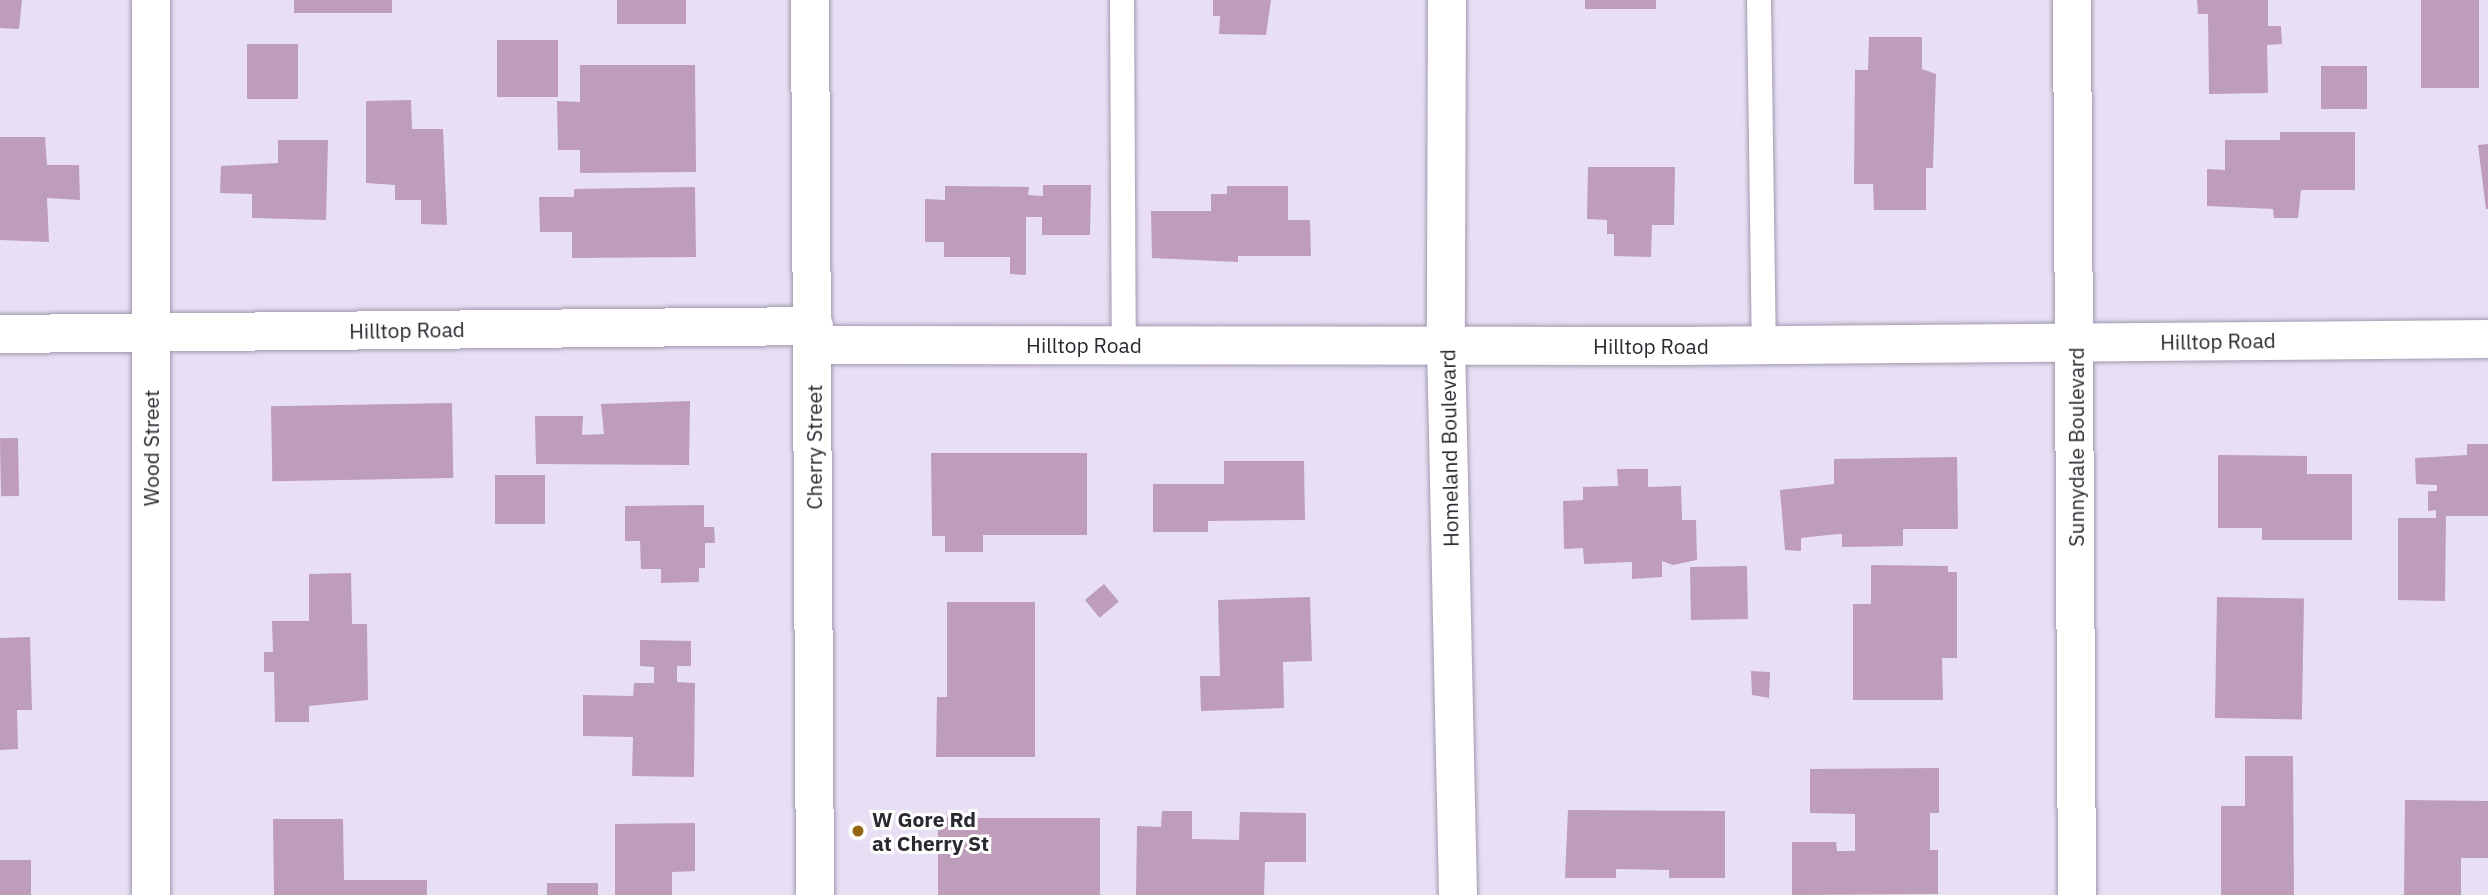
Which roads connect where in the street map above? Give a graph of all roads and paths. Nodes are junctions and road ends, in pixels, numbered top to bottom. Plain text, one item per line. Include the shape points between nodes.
1 (151, 0) edge
2 (810, 0) edge
3 (1122, 0) edge
4 (1447, 0) edge
5 (1759, 0) edge
6 (2072, 0) edge
7 (151, 333) junction
8 (0, 334) edge
9 (814, 335) junction
10 (2488, 339) edge
11 (2076, 343) junction
12 (1446, 344) junction
13 (1124, 345) junction
14 (1764, 346) junction
15 (151, 895) edge
16 (815, 895) edge
17 (1458, 895) edge
18 (2077, 895) edge

1 - 7 street, Wood Street
2 - 9 street, Cherry Street
3 - 13 lane
4 - 12 street, Homeland Boulevard
5 - 14 lane
6 - 11 street, Sunnydale Boulevard
7 - 8 street, Hilltop Road
7 - 9 street, Hilltop Road
7 - 15 street, Wood Street
9 - 13 street, Hilltop Road
9 - 16 street, Cherry Street
10 - 11 street, Hilltop Road
11 - 14 street, Hilltop Road
11 - 18 street, Sunnydale Boulevard
12 - 13 street, Hilltop Road
12 - 14 street, Hilltop Road
12 - 17 street, Homeland Boulevard

